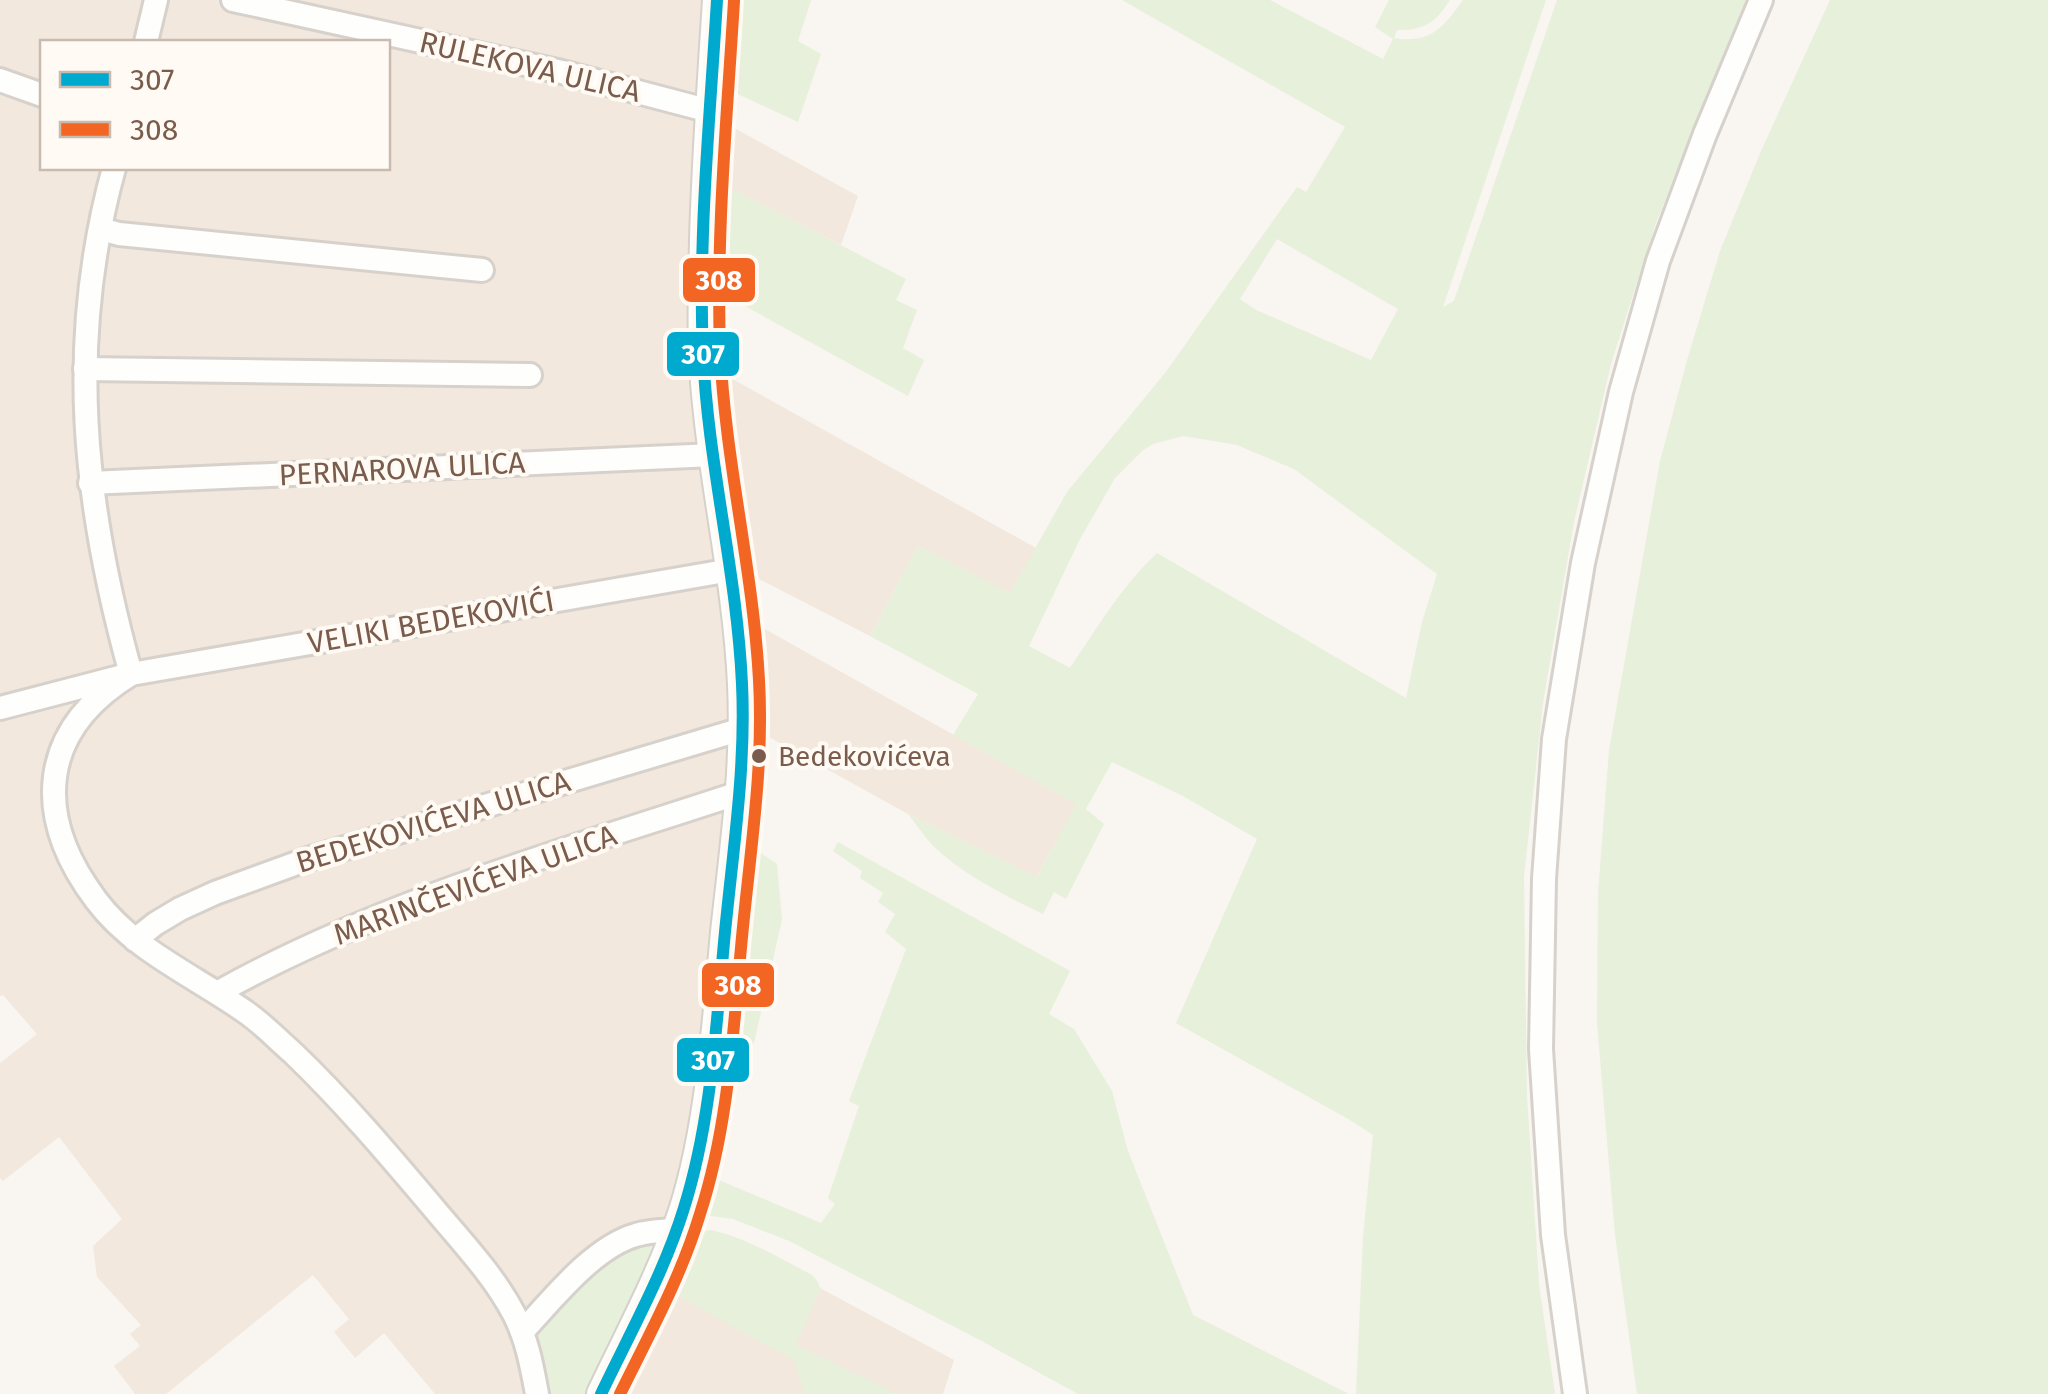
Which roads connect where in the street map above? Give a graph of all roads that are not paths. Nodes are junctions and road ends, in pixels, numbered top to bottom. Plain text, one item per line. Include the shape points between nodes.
1 (156, 0) edge
2 (234, 0) edge
3 (717, 0) edge
4 (1762, 0) edge
5 (146, 40) edge
6 (0, 80) edge
7 (40, 94) edge
8 (710, 111) junction
9 (114, 170) edge
10 (100, 229) junction
11 (482, 270) dead end
12 (85, 369) junction
13 (530, 375) dead end
14 (714, 455) junction
15 (90, 484) junction
16 (731, 570) junction
17 (131, 674) junction
18 (0, 708) edge
19 (742, 729) junction
20 (739, 793) junction
21 (135, 940) junction
22 (217, 993) junction
23 (676, 1230) junction
24 (522, 1332) junction
25 (537, 1394) edge
26 (601, 1394) edge
27 (1575, 1394) edge

1 - 5 street
2 - 8 street, RULEKOVA ULICA
3 - 8 street
4 - 27 street via 1658,261 1621,392 1554,739 1541,1048 1553,1234
6 - 7 street
8 - 14 street via 702,317
9 - 10 street
10 - 11 street
10 - 12 street
12 - 13 street
12 - 15 street
14 - 15 street, PERNAROVA ULICA
14 - 16 street
15 - 17 street
16 - 17 street, VELIKI BEDEKOVIĆI
16 - 19 street
17 - 18 street, VELIKI BEDEKOVIĆI
17 - 21 street via 95,699 73,728 53,794 77,869 94,898
19 - 20 street
19 - 21 street, BEDEKOVIĆEVA ULICA via 308,859 180,909
20 - 22 street, MARINČEVIĆEVA ULICA via 412,904 287,955
20 - 23 street via 708,1086
21 - 22 street
22 - 24 street via 264,1027 351,1111 484,1269
23 - 24 street via 639,1234 608,1248
23 - 26 street
24 - 25 street

